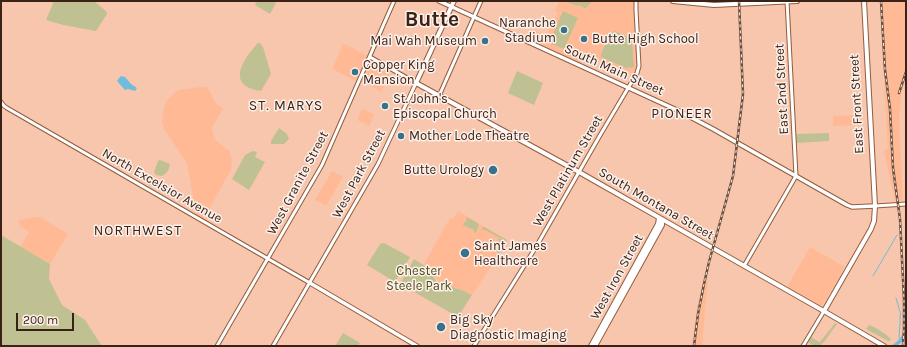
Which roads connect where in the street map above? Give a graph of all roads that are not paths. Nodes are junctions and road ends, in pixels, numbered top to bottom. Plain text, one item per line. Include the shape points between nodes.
1 (394, 1) edge
2 (439, 1) edge
3 (454, 1) edge
4 (481, 1) edge
5 (636, 1) edge
6 (673, 1) edge
7 (787, 1) edge
8 (797, 1) edge
9 (863, 1) edge
10 (452, 7) junction
11 (474, 17) junction
12 (370, 58) junction
13 (416, 83) junction
14 (628, 87) junction
15 (439, 96) junction
16 (1, 102) edge
17 (579, 172) junction
18 (796, 176) junction
19 (906, 204) edge
20 (873, 206) junction
21 (660, 218) junction
22 (268, 259) junction
23 (744, 266) junction
24 (310, 283) junction
25 (823, 310) junction
26 (217, 346) edge
27 (273, 346) edge
28 (417, 346) edge
29 (474, 346) edge
30 (591, 346) edge
31 (595, 346) edge
32 (803, 346) edge
33 (884, 346) edge

1 - 12 street, West Granite Street
2 - 10 main road, South Main Street
3 - 10 main road, West Park Street
4 - 11 street
5 - 14 street, West Platinum Street via 639,66
6 - 7 main road via 714,5
7 - 8 main road
7 - 18 street, East 2nd Street
9 - 20 main road, East Front Street
10 - 11 main road, South Main Street
10 - 13 main road, West Park Street
11 - 14 main road, South Main Street
11 - 15 street
12 - 13 street
12 - 22 street, West Granite Street via 322,165
13 - 15 main road, South Montana Street
13 - 24 street, West Park Street via 378,164
14 - 17 street, West Platinum Street
14 - 18 main road, South Main Street via 713,128
15 - 17 main road, South Montana Street
16 - 22 street, North Excelsior Avenue
17 - 21 main road, South Montana Street
17 - 29 street, West Platinum Street
18 - 20 main road, South Main Street via 852,207
18 - 23 street
19 - 20 street
20 - 25 main road, East Front Street via 870,226
21 - 23 main road, South Montana Street
21 - 30 main road, West Iron Street
21 - 31 main road, West Iron Street via 662,225
22 - 24 street, North Excelsior Avenue
22 - 26 street, West Granite Street
23 - 25 main road, South Montana Street
24 - 27 street, West Park Street
24 - 28 main road
25 - 32 street
25 - 33 main road, South Montana Street

